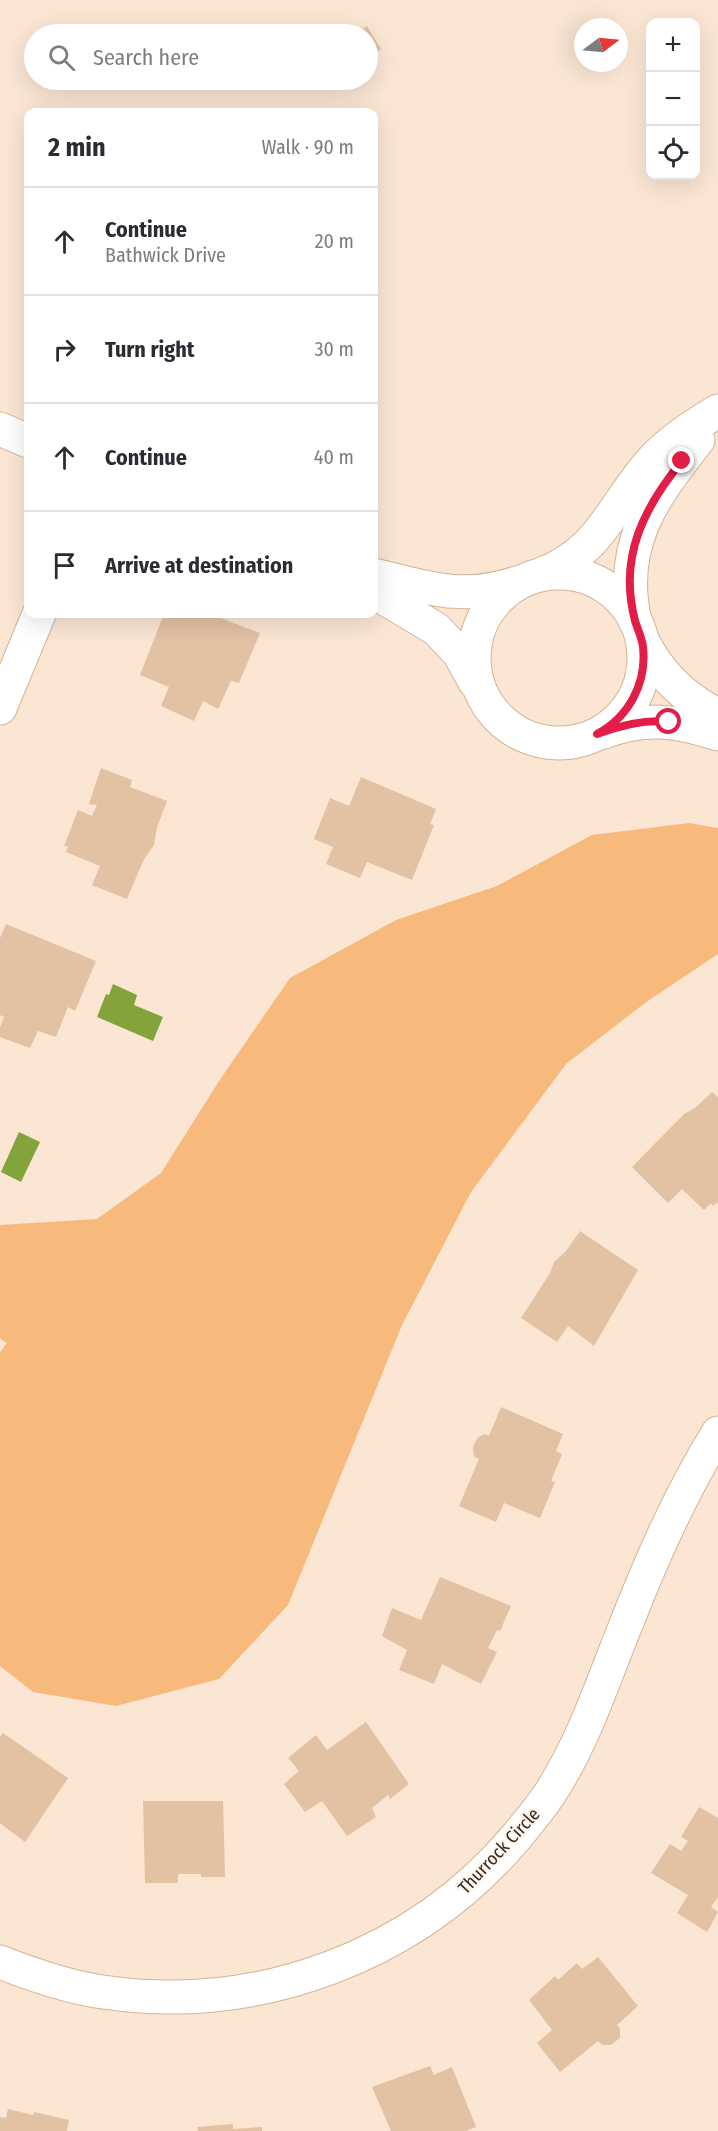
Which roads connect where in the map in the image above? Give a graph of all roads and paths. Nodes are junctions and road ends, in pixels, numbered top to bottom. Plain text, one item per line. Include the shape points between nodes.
1 (718, 413) edge
2 (0, 429) edge
3 (24, 439) edge
4 (378, 576) edge
5 (530, 579) junction
6 (378, 593) edge
7 (37, 618) edge
8 (639, 631) junction
9 (484, 698) junction
10 (0, 708) edge
11 (718, 715) edge
12 (597, 734) junction
13 (718, 734) edge
14 (718, 1433) edge
15 (0, 1962) edge

1 - 5 street via 660,452 583,551
1 - 8 street via 657,495 636,539 630,579
2 - 3 street
4 - 5 street via 462,593 493,590
5 - 8 street via 562,573 594,580 624,604
5 - 9 street via 499,597 479,631 474,659
6 - 9 street via 450,642
7 - 10 street
8 - 11 street via 676,687
8 - 12 street via 644,662 637,691 620,717
9 - 12 street via 504,722 530,738 560,743
12 - 13 street via 632,723 662,721
14 - 15 street, Thurrock Circle via 674,1513 590,1716 554,1788 483,1873 427,1920 336,1967 269,1986 212,1995 172,1997 102,1992

